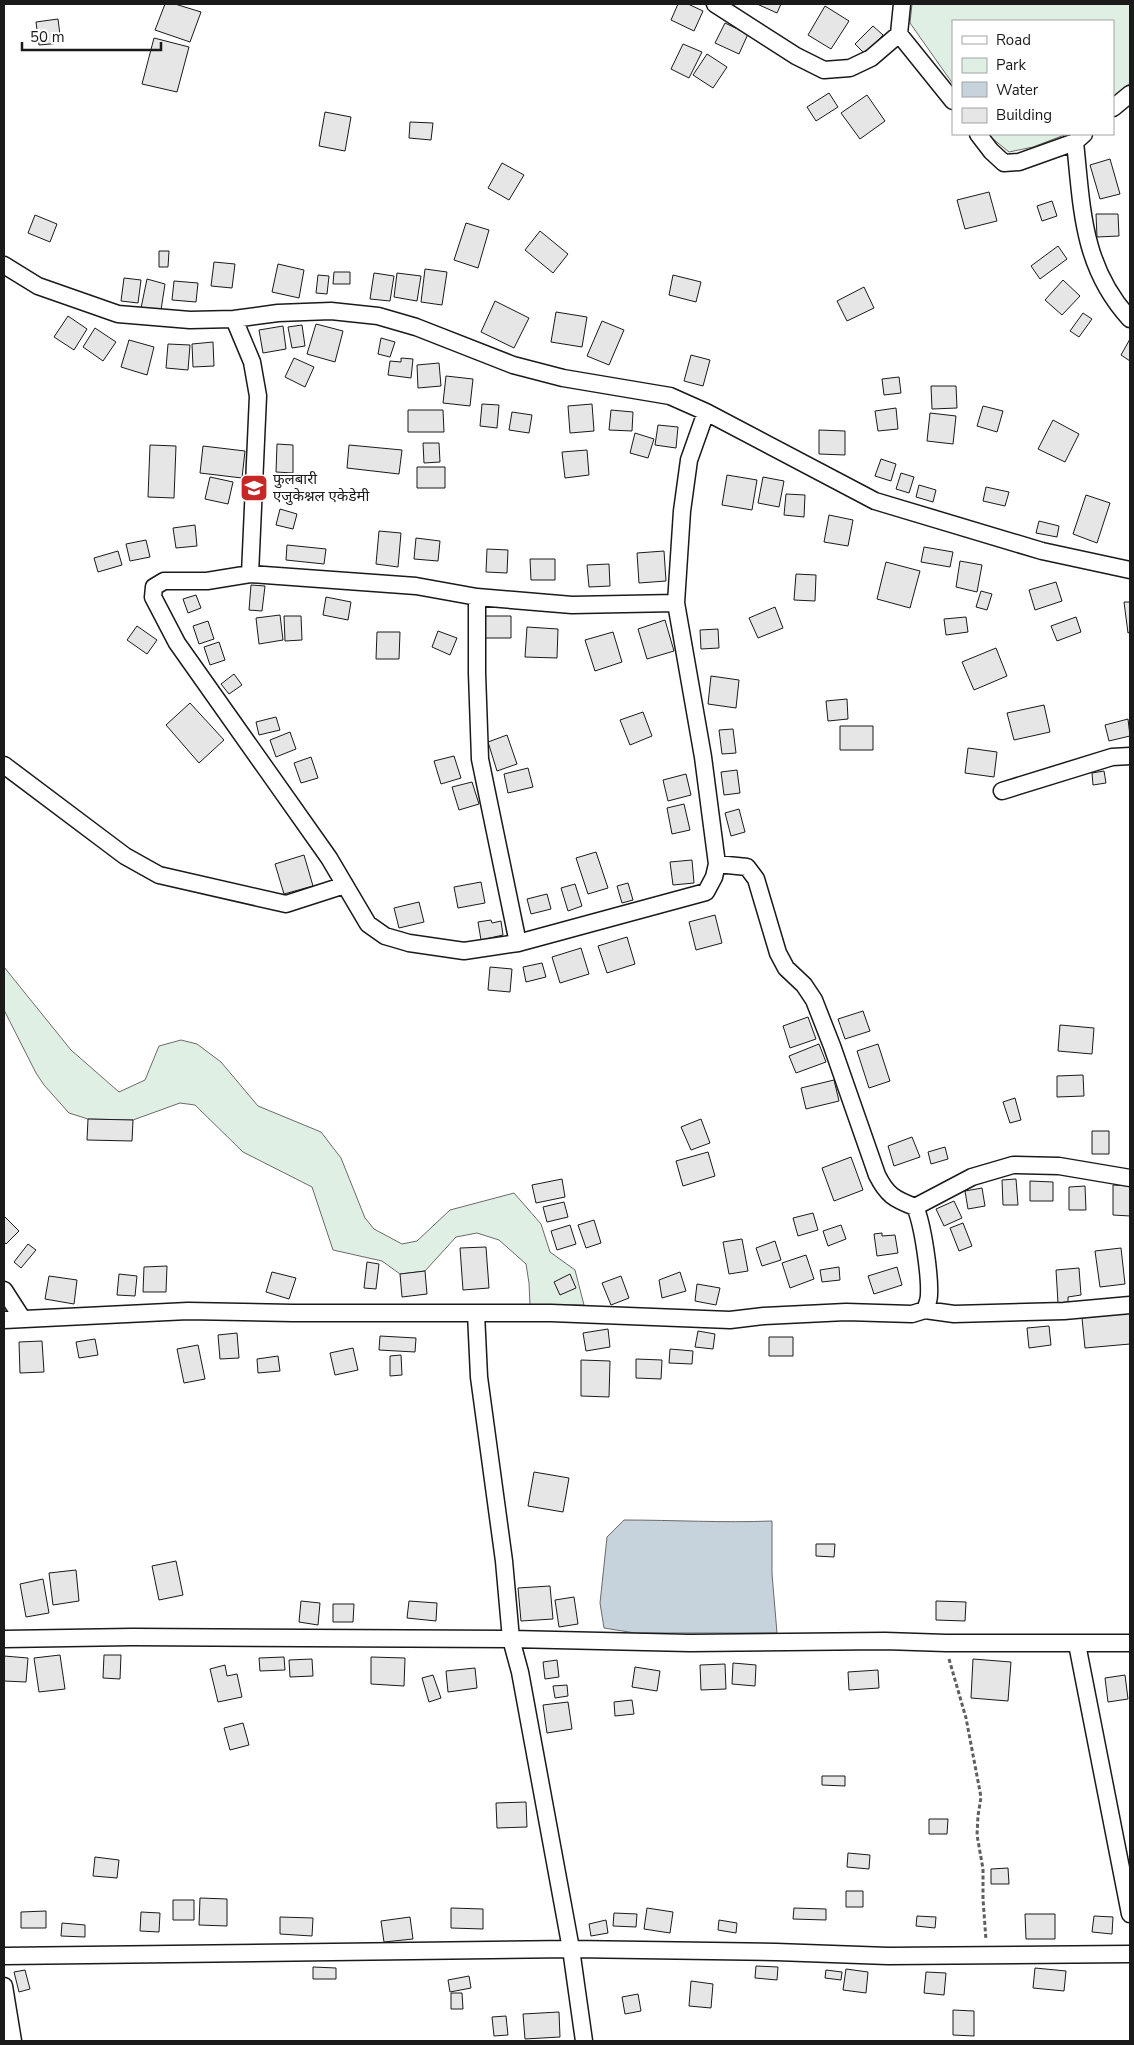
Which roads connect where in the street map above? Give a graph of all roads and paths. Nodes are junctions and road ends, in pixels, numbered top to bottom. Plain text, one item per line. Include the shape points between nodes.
1 (715, 4) edge
2 (902, 4) edge
3 (898, 34) junction
4 (1130, 94) edge
5 (952, 100) edge
6 (1114, 107) edge
7 (979, 135) edge
8 (1080, 138) edge
9 (4, 265) edge
10 (1130, 319) edge
11 (234, 320) junction
12 (706, 412) junction
13 (1130, 570) edge
14 (250, 574) junction
15 (477, 597) junction
16 (676, 603) junction
17 (1130, 756) edge
18 (4, 765) edge
19 (1002, 790) dead end
20 (717, 864) junction
21 (345, 885) junction
22 (518, 943) junction
23 (1130, 1178) edge
24 (915, 1206) junction
25 (4, 1290) edge
26 (1130, 1305) edge
27 (925, 1310) junction
28 (476, 1313) junction
29 (22, 1318) junction
30 (4, 1320) edge
31 (4, 1639) edge
32 (511, 1639) junction
33 (1130, 1642) edge
34 (946, 1643) junction
35 (1077, 1644) junction
36 (1130, 1914) edge
37 (571, 1949) junction
38 (1130, 1954) edge
39 (989, 1955) junction
40 (4, 1956) edge
41 (4, 1986) edge
42 (13, 2041) edge
43 (584, 2041) edge

1 - 3 street via 796,56 824,70 850,68 871,58
2 - 3 street
3 - 5 street
4 - 6 street
7 - 8 street via 1004,163 1019,162
8 - 10 street via 1087,240 1103,282 1115,303
9 - 11 street via 38,286 118,314
11 - 12 street via 331,310 378,316 416,327 513,365 563,378 670,396
11 - 14 street via 252,362 258,396
12 - 13 street via 875,501 1042,551
12 - 16 street via 689,460
14 - 15 street via 416,586
14 - 21 street via 207,581 164,581 154,587 153,598 177,643
15 - 16 street via 572,604
15 - 22 street via 480,759
16 - 20 street via 703,757
17 - 19 street via 1112,757
18 - 21 street via 126,856 159,875 286,904
20 - 22 street via 706,892
20 - 24 street via 747,867 756,879 778,953 786,968 814,1000 877,1175 884,1189 895,1198
21 - 22 street via 368,924 385,936 464,951
23 - 24 street via 1059,1166 1013,1165 972,1177
24 - 27 street via 923,1240 929,1295
25 - 29 street
26 - 27 street via 1064,1311 954,1314
27 - 28 street via 912,1314 846,1312 730,1320
28 - 29 street via 188,1311
28 - 32 street via 479,1376
29 - 30 street
31 - 32 street
32 - 34 street
32 - 37 street via 520,1672
33 - 35 street
34 - 35 street
34 - 39 path via 966,1718 981,1797 978,1835
35 - 36 street
37 - 39 street
37 - 40 street
37 - 43 street
38 - 39 street
41 - 42 street

